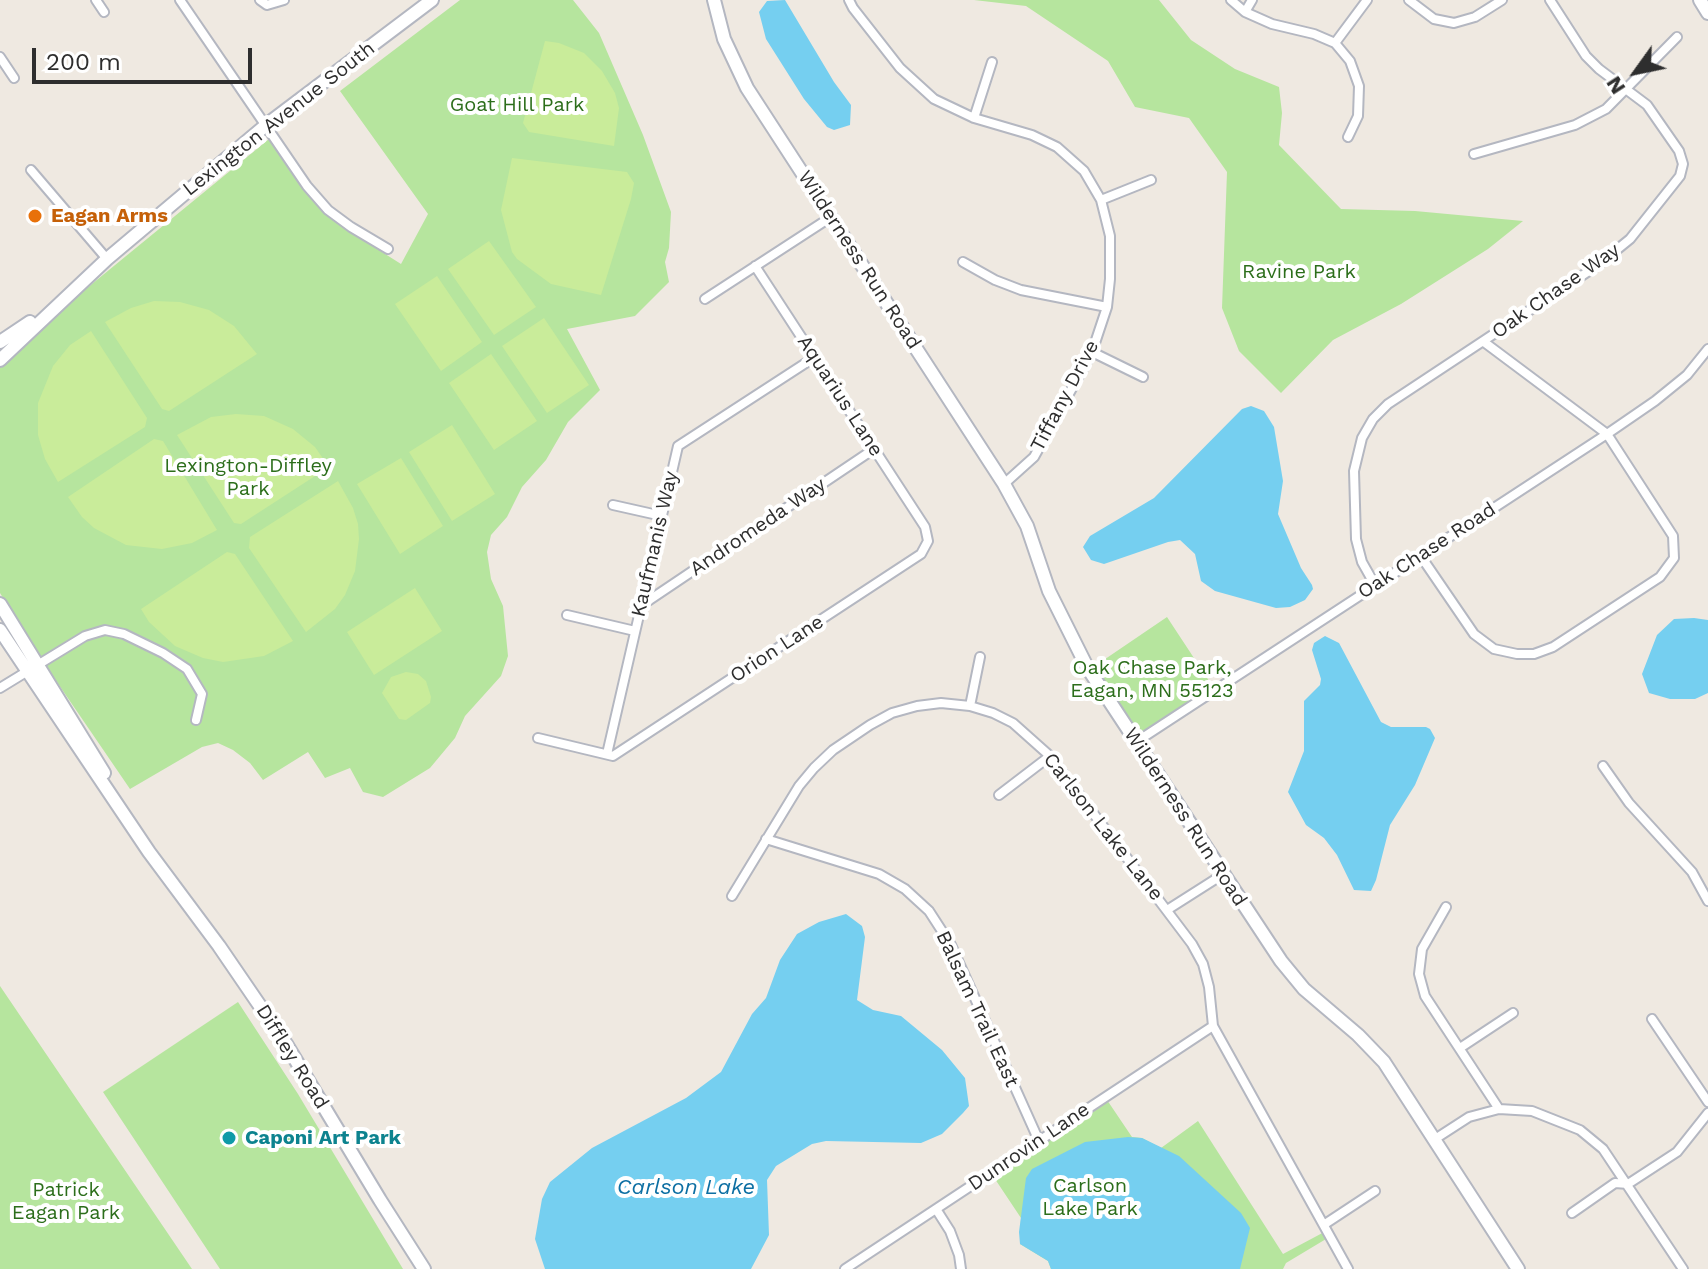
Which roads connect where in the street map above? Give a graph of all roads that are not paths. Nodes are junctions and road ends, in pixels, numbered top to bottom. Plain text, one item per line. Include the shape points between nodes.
1 (96, 0) edge
2 (180, 0) edge
3 (284, 0) edge
4 (432, 0) edge
5 (714, 0) edge
6 (849, 0) edge
7 (1231, 0) edge
8 (1252, 0) edge
9 (1367, 0) edge
10 (1409, 0) edge
11 (1502, 0) edge
12 (1550, 0) edge
13 (1700, 0) edge
14 (263, 2) edge
15 (104, 12) dead end
16 (1245, 12) junction
17 (1708, 13) edge
18 (1677, 37) dead end
19 (1335, 43) junction
20 (0, 57) edge
21 (992, 62) dead end
22 (14, 78) dead end
23 (1625, 88) junction
24 (974, 118) junction
25 (265, 126) junction
26 (1348, 137) dead end
27 (1474, 154) dead end
28 (31, 170) dead end
29 (1151, 180) dead end
30 (1101, 200) junction
31 (831, 217) junction
32 (388, 249) dead end
33 (107, 259) junction
34 (963, 262) dead end
35 (755, 266) junction
36 (705, 299) dead end
37 (56, 304) junction
38 (1107, 307) junction
39 (0, 342) edge
40 (1484, 342) junction
41 (1708, 349) edge
42 (1092, 352) junction
43 (815, 357) junction
44 (0, 360) edge
45 (1143, 377) dead end
46 (1607, 434) junction
47 (874, 449) junction
48 (1004, 484) junction
49 (613, 505) dead end
50 (662, 516) junction
51 (925, 527) joint
52 (1420, 555) junction
53 (1375, 585) junction
54 (0, 604) edge
55 (641, 606) junction
56 (567, 615) dead end
57 (0, 630) edge
58 (635, 631) junction
59 (980, 657) dead end
60 (32, 667) junction
61 (0, 688) edge
62 (970, 706) junction
63 (196, 720) dead end
64 (538, 738) dead end
65 (1136, 742) junction
66 (607, 754) junction
67 (1050, 756) junction
68 (1603, 766) dead end
69 (999, 795) dead end
70 (766, 839) junction
71 (1222, 875) junction
72 (732, 896) dead end
73 (1708, 901) edge
74 (1446, 907) dead end
75 (1167, 910) junction
76 (1513, 1013) dead end
77 (1652, 1019) dead end
78 (1213, 1026) junction
79 (1460, 1048) junction
80 (1708, 1102) edge
81 (1499, 1109) junction
82 (1708, 1113) edge
83 (1435, 1139) junction
84 (1039, 1141) junction
85 (1628, 1184) junction
86 (1375, 1191) dead end
87 (936, 1209) junction
88 (1572, 1213) dead end
89 (1325, 1224) junction
90 (424, 1269) edge
91 (845, 1269) edge
92 (961, 1269) edge
93 (1348, 1269) edge
94 (1518, 1269) edge
95 (1683, 1269) edge

1 - 15 street
2 - 25 street
3 - 14 street
4 - 25 street, Lexington Avenue South
5 - 31 street, Wilderness Run Road via 724,39 747,88
6 - 24 street, Tiffany Drive via 900,68 934,99
7 - 16 street
8 - 16 street
9 - 19 street
10 - 11 street via 1434,19 1454,23
12 - 23 street, Oak Chase Way via 1586,56
13 - 17 street
16 - 19 street
18 - 23 street
19 - 26 street via 1350,61 1359,86 1358,116
20 - 22 street
21 - 24 street
23 - 27 street via 1606,109 1575,125
23 - 40 street, Oak Chase Way via 1647,105 1679,151 1680,176 1630,239
24 - 30 street, Tiffany Drive via 1057,147 1084,171
25 - 32 street via 328,210
25 - 33 street, Lexington Avenue South
28 - 33 street
29 - 30 street
30 - 38 street, Tiffany Drive via 1110,236
31 - 35 street
31 - 48 street, Wilderness Run Road
33 - 37 street, Lexington Avenue South
34 - 38 street via 1021,290
35 - 36 street
35 - 43 street, Aquarius Lane
37 - 39 street, Lexington Avenue South
37 - 44 street, Lexington Avenue South
38 - 42 street, Tiffany Drive
40 - 46 street
40 - 53 street, Oak Chase Way via 1388,404 1362,438 1354,471 1356,539
41 - 46 street, Oak Chase Road via 1687,375
42 - 45 street
42 - 48 street, Tiffany Drive via 1034,457
43 - 47 street, Aquarius Lane
43 - 50 street, Kaufmanis Way via 678,446
46 - 52 street, Oak Chase Road
46 - 52 street via 1673,536 1674,558 1660,577 1553,647 1534,654 1494,649 1474,634
47 - 51 street, Aquarius Lane
47 - 55 street, Andromeda Way
48 - 65 street, Wilderness Run Road via 1027,526 1068,633
49 - 50 street
50 - 55 street, Kaufmanis Way
51 - 66 street, Orion Lane via 928,541 921,554 613,756
52 - 53 street, Oak Chase Road
53 - 65 street, Oak Chase Road
54 - 60 street, Diffley Road
55 - 58 street, Kaufmanis Way
56 - 58 street
57 - 60 street, Diffley Road
58 - 66 street, Kaufmanis Way
59 - 62 street
60 - 61 street
60 - 63 street via 85,636 105,630 124,634 187,669 202,694
60 - 90 street, Diffley Road via 149,852 286,1044
62 - 67 street, Carlson Lake Lane via 1013,723
62 - 70 street, Carlson Lake Lane via 917,706 870,725 814,768
64 - 66 street
65 - 71 street, Wilderness Run Road
67 - 69 street
67 - 75 street, Carlson Lake Lane
68 - 73 street via 1692,872
70 - 72 street, Carlson Lake Lane
70 - 84 street, Balsam Trail East via 879,874 929,911 951,945
71 - 75 street
71 - 83 street, Wilderness Run Road via 1292,977 1384,1062
74 - 79 street via 1422,949 1419,974 1425,996
75 - 78 street, Carlson Lake Lane via 1203,964
76 - 79 street
77 - 80 street
78 - 84 street, Dunrovin Lane
78 - 89 street, Carlson Lake Lane
79 - 81 street
81 - 83 street via 1469,1117
81 - 85 street via 1532,1111 1580,1130 1603,1149
82 - 85 street via 1677,1152
83 - 94 street, Wilderness Run Road
84 - 87 street, Dunrovin Lane
85 - 88 street via 1615,1183
85 - 95 street
86 - 89 street
87 - 91 street, Dunrovin Lane
87 - 92 street via 950,1231
89 - 93 street, Carlson Lake Lane

